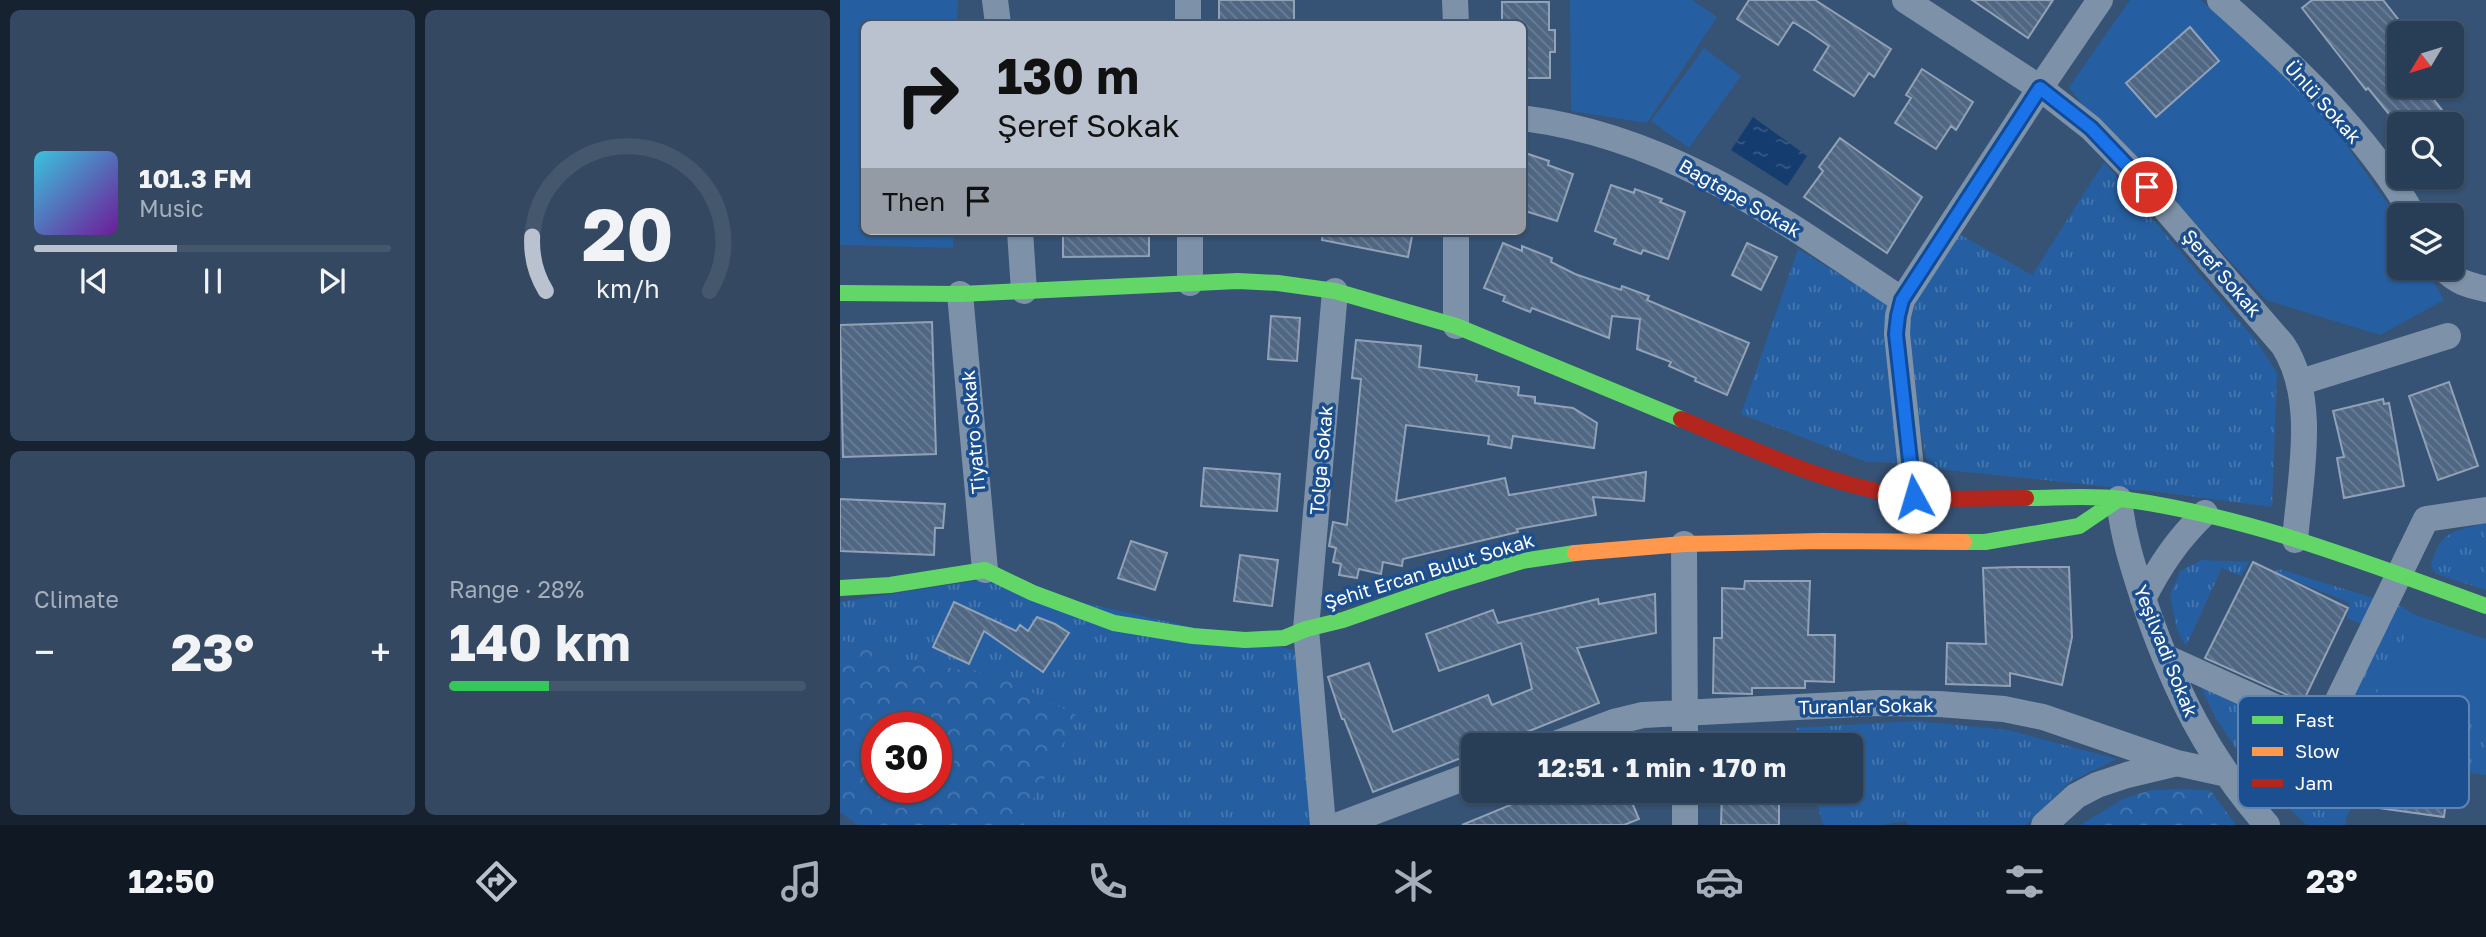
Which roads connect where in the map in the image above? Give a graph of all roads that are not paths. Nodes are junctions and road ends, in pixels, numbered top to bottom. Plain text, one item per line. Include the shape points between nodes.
1 (995, 0) edge
2 (1188, 0) edge
3 (1455, 0) edge
4 (1905, 0) edge
5 (2100, 0) edge
6 (2220, 0) edge
7 (998, 21) edge
8 (1188, 21) edge
9 (1456, 21) edge
10 (2040, 88) junction
11 (1526, 119) edge
12 (2405, 203) edge
13 (1020, 235) edge
14 (1190, 235) edge
15 (1456, 235) edge
16 (2456, 280) edge
17 (1190, 283) junction
18 (2486, 289) edge
19 (1024, 291) junction
20 (1335, 291) junction
21 (840, 293) edge
22 (960, 294) junction
23 (1902, 300) junction
24 (1456, 327) junction
25 (2448, 336) dead end
26 (2301, 382) junction
27 (1914, 497) junction
28 (2119, 499) junction
29 (2486, 510) edge
30 (2205, 513) junction
31 (2295, 540) junction
32 (1684, 544) junction
33 (985, 570) junction
34 (2399, 574) junction
35 (840, 588) edge
36 (2143, 599) junction
37 (2486, 606) edge
38 (1306, 629) junction
39 (2165, 657) junction
40 (2251, 696) edge
41 (2340, 696) edge
42 (1685, 712) junction
43 (1585, 733) edge
44 (1685, 733) edge
45 (2178, 763) junction
46 (2227, 774) junction
47 (1461, 779) edge
48 (2238, 788) edge
49 (1685, 803) edge
50 (2254, 808) edge
51 (1323, 825) edge
52 (1339, 825) edge
53 (1685, 825) edge
54 (2044, 825) edge
55 (2267, 825) edge

1 - 7 street
2 - 8 street
3 - 9 street
4 - 10 street, Şeref Sokak
5 - 10 street
6 - 12 street, Ünlü Sokak via 2306,77
10 - 23 street
10 - 26 street, Şeref Sokak via 2091,128 2130,168 2268,324 2293,359
11 - 23 street, Bağtepe Sokak via 1600,135 1693,169 1767,209
13 - 19 street
14 - 17 street
15 - 24 street
16 - 18 street
17 - 19 main road
17 - 20 main road via 1278,283
19 - 22 main road
20 - 24 main road
20 - 38 street, Tolga Sokak
21 - 22 main road
22 - 33 street, Tiyatro Sokak
23 - 27 street via 1896,334
24 - 27 main road via 1800,468 1869,490
25 - 26 street
26 - 31 street, Şeref Sokak via 2305,414
27 - 28 main road
28 - 30 main road
28 - 32 main road, Şehit Ercan Bulut Sokak via 2079,526 1985,542
28 - 36 street, Yeşilvadi Sokak via 2126,548
29 - 34 street via 2426,519
30 - 31 main road
30 - 36 street via 2171,550
31 - 34 main road
32 - 38 main road, Şehit Ercan Bulut Sokak via 1522,561
32 - 42 street
33 - 35 main road
33 - 38 main road, Şehit Ercan Bulut Sokak via 1072,609 1144,629 1245,640 1284,638
34 - 37 main road
34 - 41 street
36 - 39 street, Yeşilvadi Sokak
38 - 51 street, Tolga Sokak
39 - 40 street
39 - 46 street, Yeşilvadi Sokak via 2189,714
42 - 43 street, Turanlar Sokak via 1643,715
42 - 44 street
42 - 45 street, Turanlar Sokak via 1878,703 2004,709 2043,717
45 - 46 street, Turanlar Sokak
45 - 54 street via 2097,785 2076,796
46 - 48 street, Yeşilvadi Sokak
47 - 52 street
49 - 53 street
50 - 55 street, Yeşilvadi Sokak

